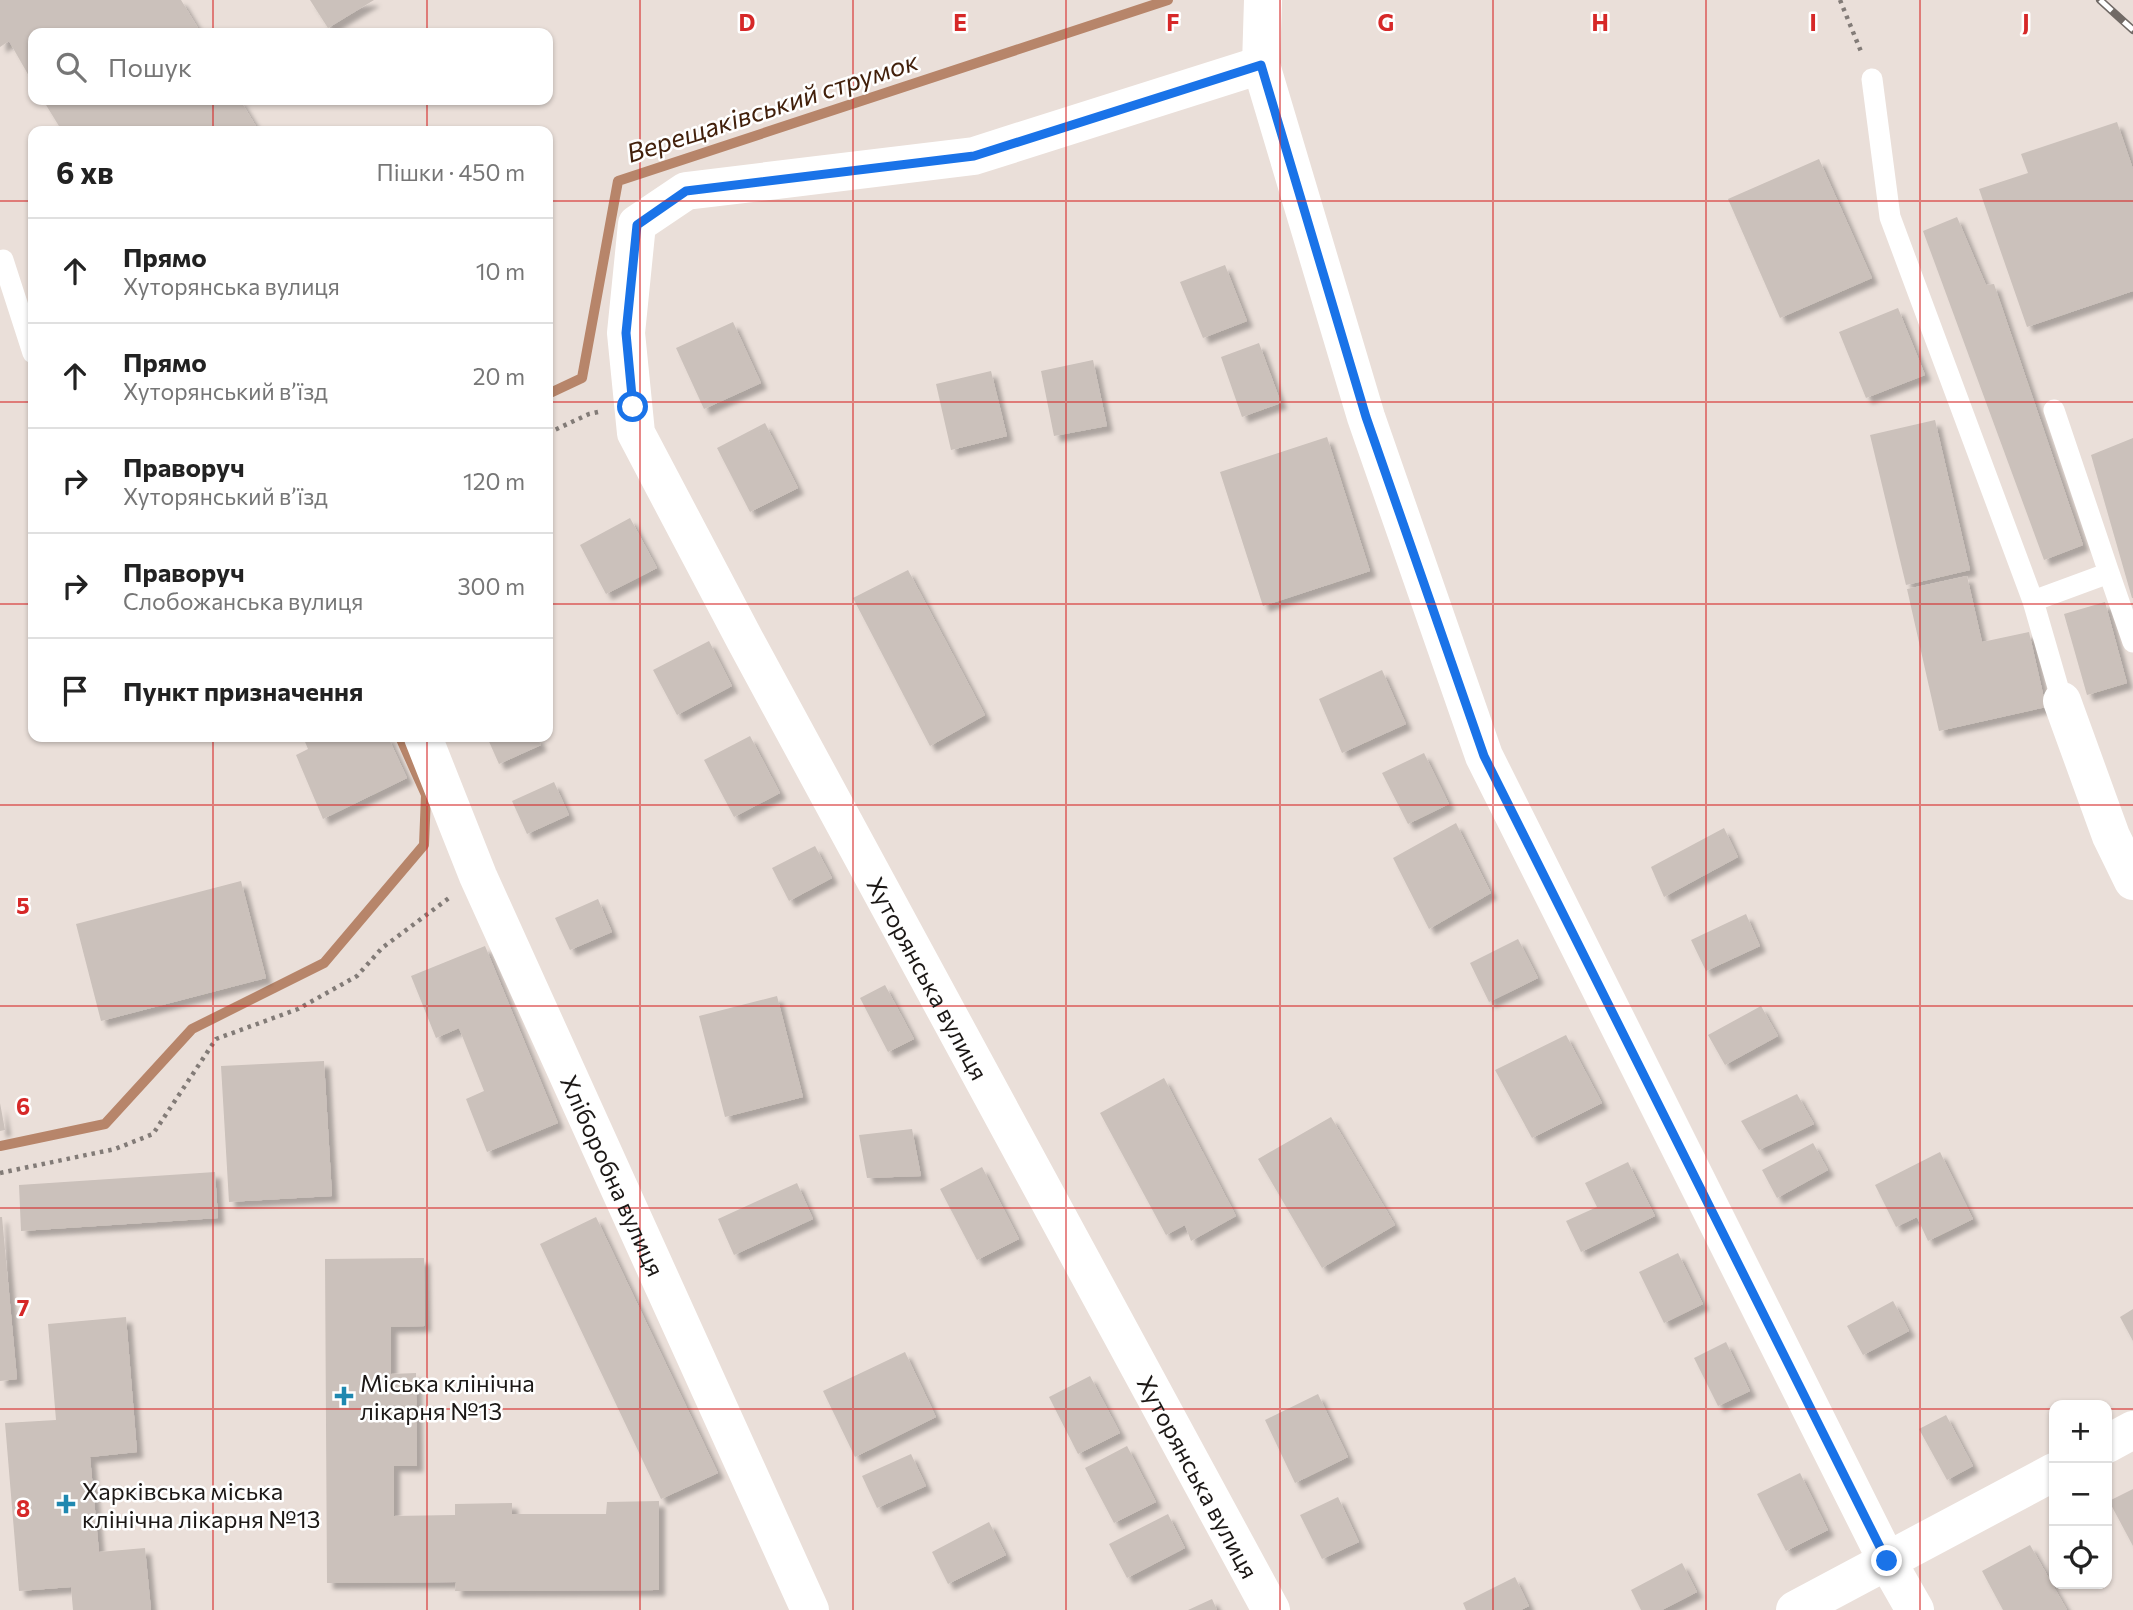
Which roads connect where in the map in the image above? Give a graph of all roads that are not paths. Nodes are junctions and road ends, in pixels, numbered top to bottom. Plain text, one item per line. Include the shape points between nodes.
1 (1263, 0) edge
2 (1261, 65) junction
3 (1872, 79) road end
4 (0, 261) edge
5 (28, 338) edge
6 (2054, 410) dead end
7 (2109, 573) junction
8 (2033, 601) junction
9 (2133, 642) edge
10 (2062, 701) joint
11 (425, 742) edge
12 (2133, 881) edge
13 (2133, 1430) edge
14 (2112, 1441) edge
15 (2049, 1475) edge
16 (1887, 1561) junction
17 (810, 1610) edge
18 (1271, 1610) edge
19 (1795, 1610) edge
20 (1914, 1610) edge

1 - 2 street
2 - 16 street via 1366,417 1484,756
2 - 18 street, Хуторянська вулиця via 974,156 686,191 637,225 626,333 636,433
3 - 8 lane via 1890,217
4 - 5 lane
6 - 7 lane
7 - 8 lane
7 - 9 lane
8 - 10 lane
10 - 12 street via 2111,836
11 - 17 street, Хліборобна вулиця via 478,876
13 - 14 street
15 - 16 street
16 - 19 street
16 - 20 street

